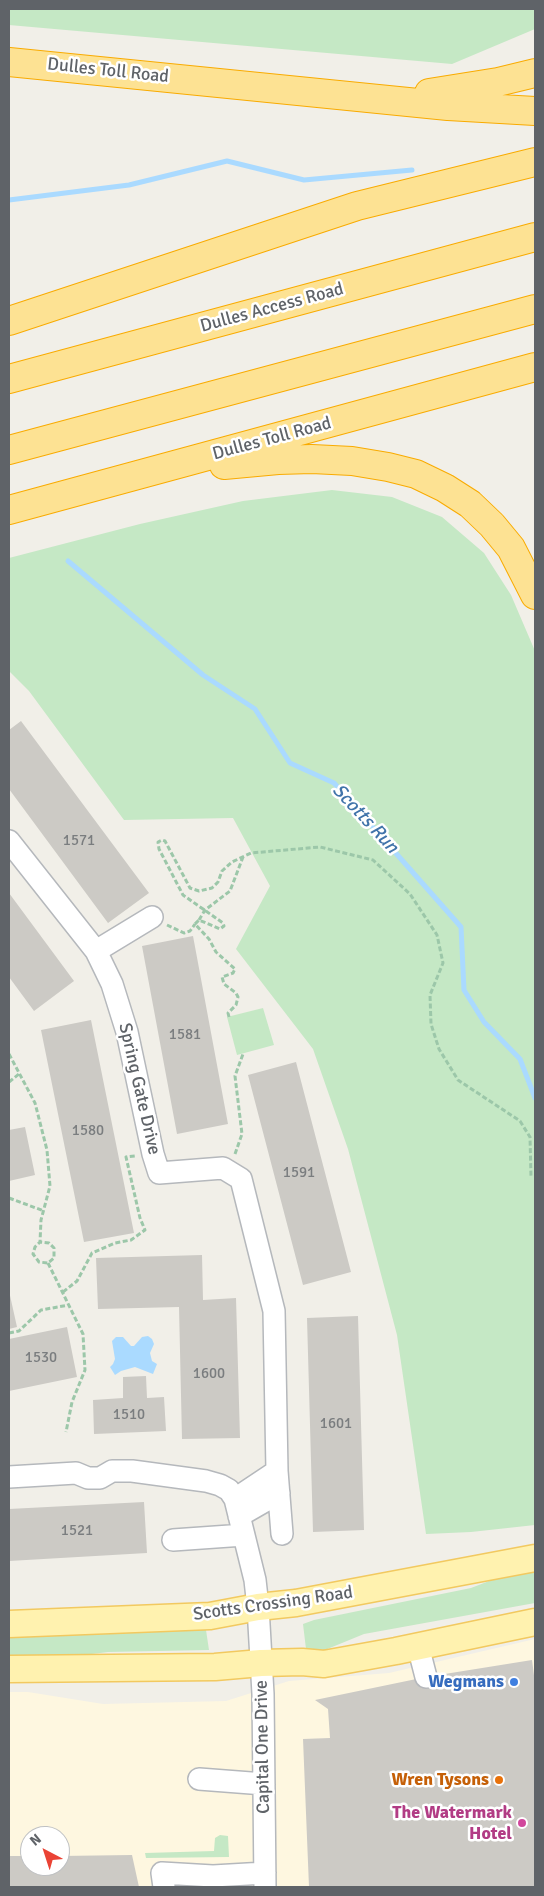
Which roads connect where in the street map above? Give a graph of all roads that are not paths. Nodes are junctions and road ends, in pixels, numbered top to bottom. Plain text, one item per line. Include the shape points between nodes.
1 (9, 62) edge
2 (535, 73) edge
3 (336, 94) junction
4 (535, 111) edge
5 (535, 162) edge
6 (535, 237) edge
7 (535, 309) edge
8 (9, 321) edge
9 (535, 367) edge
10 (9, 379) edge
11 (9, 450) edge
12 (94, 487) junction
13 (9, 510) edge
14 (535, 594) edge
15 (9, 840) edge
16 (152, 917) road end
17 (96, 951) junction
18 (277, 1471) junction
19 (9, 1476) edge
20 (279, 1493) junction
21 (239, 1517) junction
22 (282, 1534) dead end
23 (173, 1540) dead end
24 (535, 1558) edge
25 (258, 1607) junction
26 (535, 1622) edge
27 (9, 1624) edge
28 (418, 1646) junction
29 (261, 1663) junction
30 (9, 1669) edge
31 (426, 1677) dead end
32 (199, 1779) dead end
33 (264, 1784) junction
34 (265, 1880) edge
35 (210, 1882) edge
36 (164, 1887) edge

1 - 3 highway, Dulles Toll Road
2 - 3 highway via 430,93
3 - 4 highway, Dulles Toll Road
5 - 8 highway via 357,206
6 - 10 highway, Dulles Access Road
7 - 11 highway
9 - 12 highway, Dulles Toll Road
12 - 13 highway, Dulles Toll Road
12 - 14 highway via 231,464 278,460 336,460 388,467 416,474 470,504 511,548
15 - 17 street, Spring Gate Drive
16 - 17 street
17 - 18 street, Spring Gate Drive via 112,984 128,1032 159,1173 223,1168 240,1179 274,1311
18 - 20 street
18 - 21 street
19 - 21 street via 79,1473 88,1478 100,1478 112,1472 132,1471 206,1481 224,1487
20 - 21 street
20 - 22 street
21 - 23 street
21 - 25 street via 255,1580
24 - 25 main road, Scotts Crossing Road via 296,1603
25 - 27 main road, Scotts Crossing Road via 210,1616
25 - 29 street, Capital One Drive
26 - 28 main road
28 - 29 main road via 324,1664
28 - 31 street
29 - 30 main road via 215,1667
29 - 33 street, Capital One Drive
32 - 33 street
33 - 34 street, Capital One Drive
34 - 35 street
35 - 36 street via 162,1873

